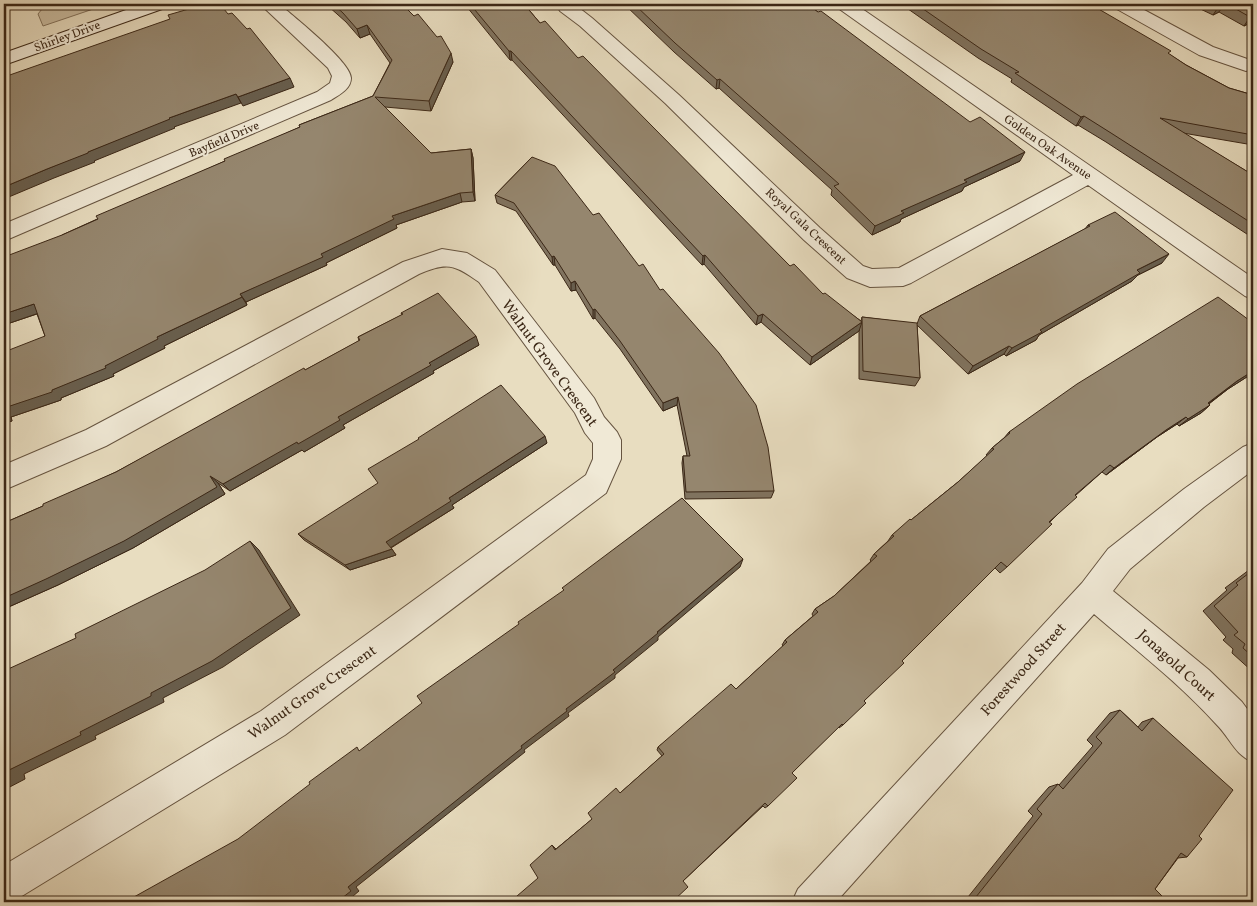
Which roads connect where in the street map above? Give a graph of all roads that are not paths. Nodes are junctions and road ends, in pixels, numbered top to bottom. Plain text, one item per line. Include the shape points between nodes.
1 (159, 4) edge
2 (269, 4) edge
3 (565, 4) edge
4 (844, 4) edge
5 (1121, 4) edge
6 (4, 59) edge
7 (1246, 65) dead end
8 (1089, 176) junction
9 (4, 233) edge
10 (1253, 290) edge
11 (1253, 455) edge
12 (4, 478) edge
13 (1093, 593) junction
14 (1253, 746) edge
15 (4, 886) edge
16 (811, 902) edge

1 - 6 street, Shirley Drive
2 - 9 street, Bayfield Drive via 336,65 342,80 336,89
3 - 8 street, Royal Gala Crescent via 672,99 812,234 855,272 870,278 903,277
4 - 8 street, Golden Oak Avenue
5 - 7 street via 1206,51
8 - 10 street, Golden Oak Avenue
11 - 13 street, Forestwood Street via 1120,559
12 - 15 street, Walnut Grove Crescent via 96,438 411,268 446,257 458,257 487,276 607,440 607,459 596,484 273,723
13 - 14 street, Jonagold Court via 1197,682 1230,714
13 - 16 street, Forestwood Street

